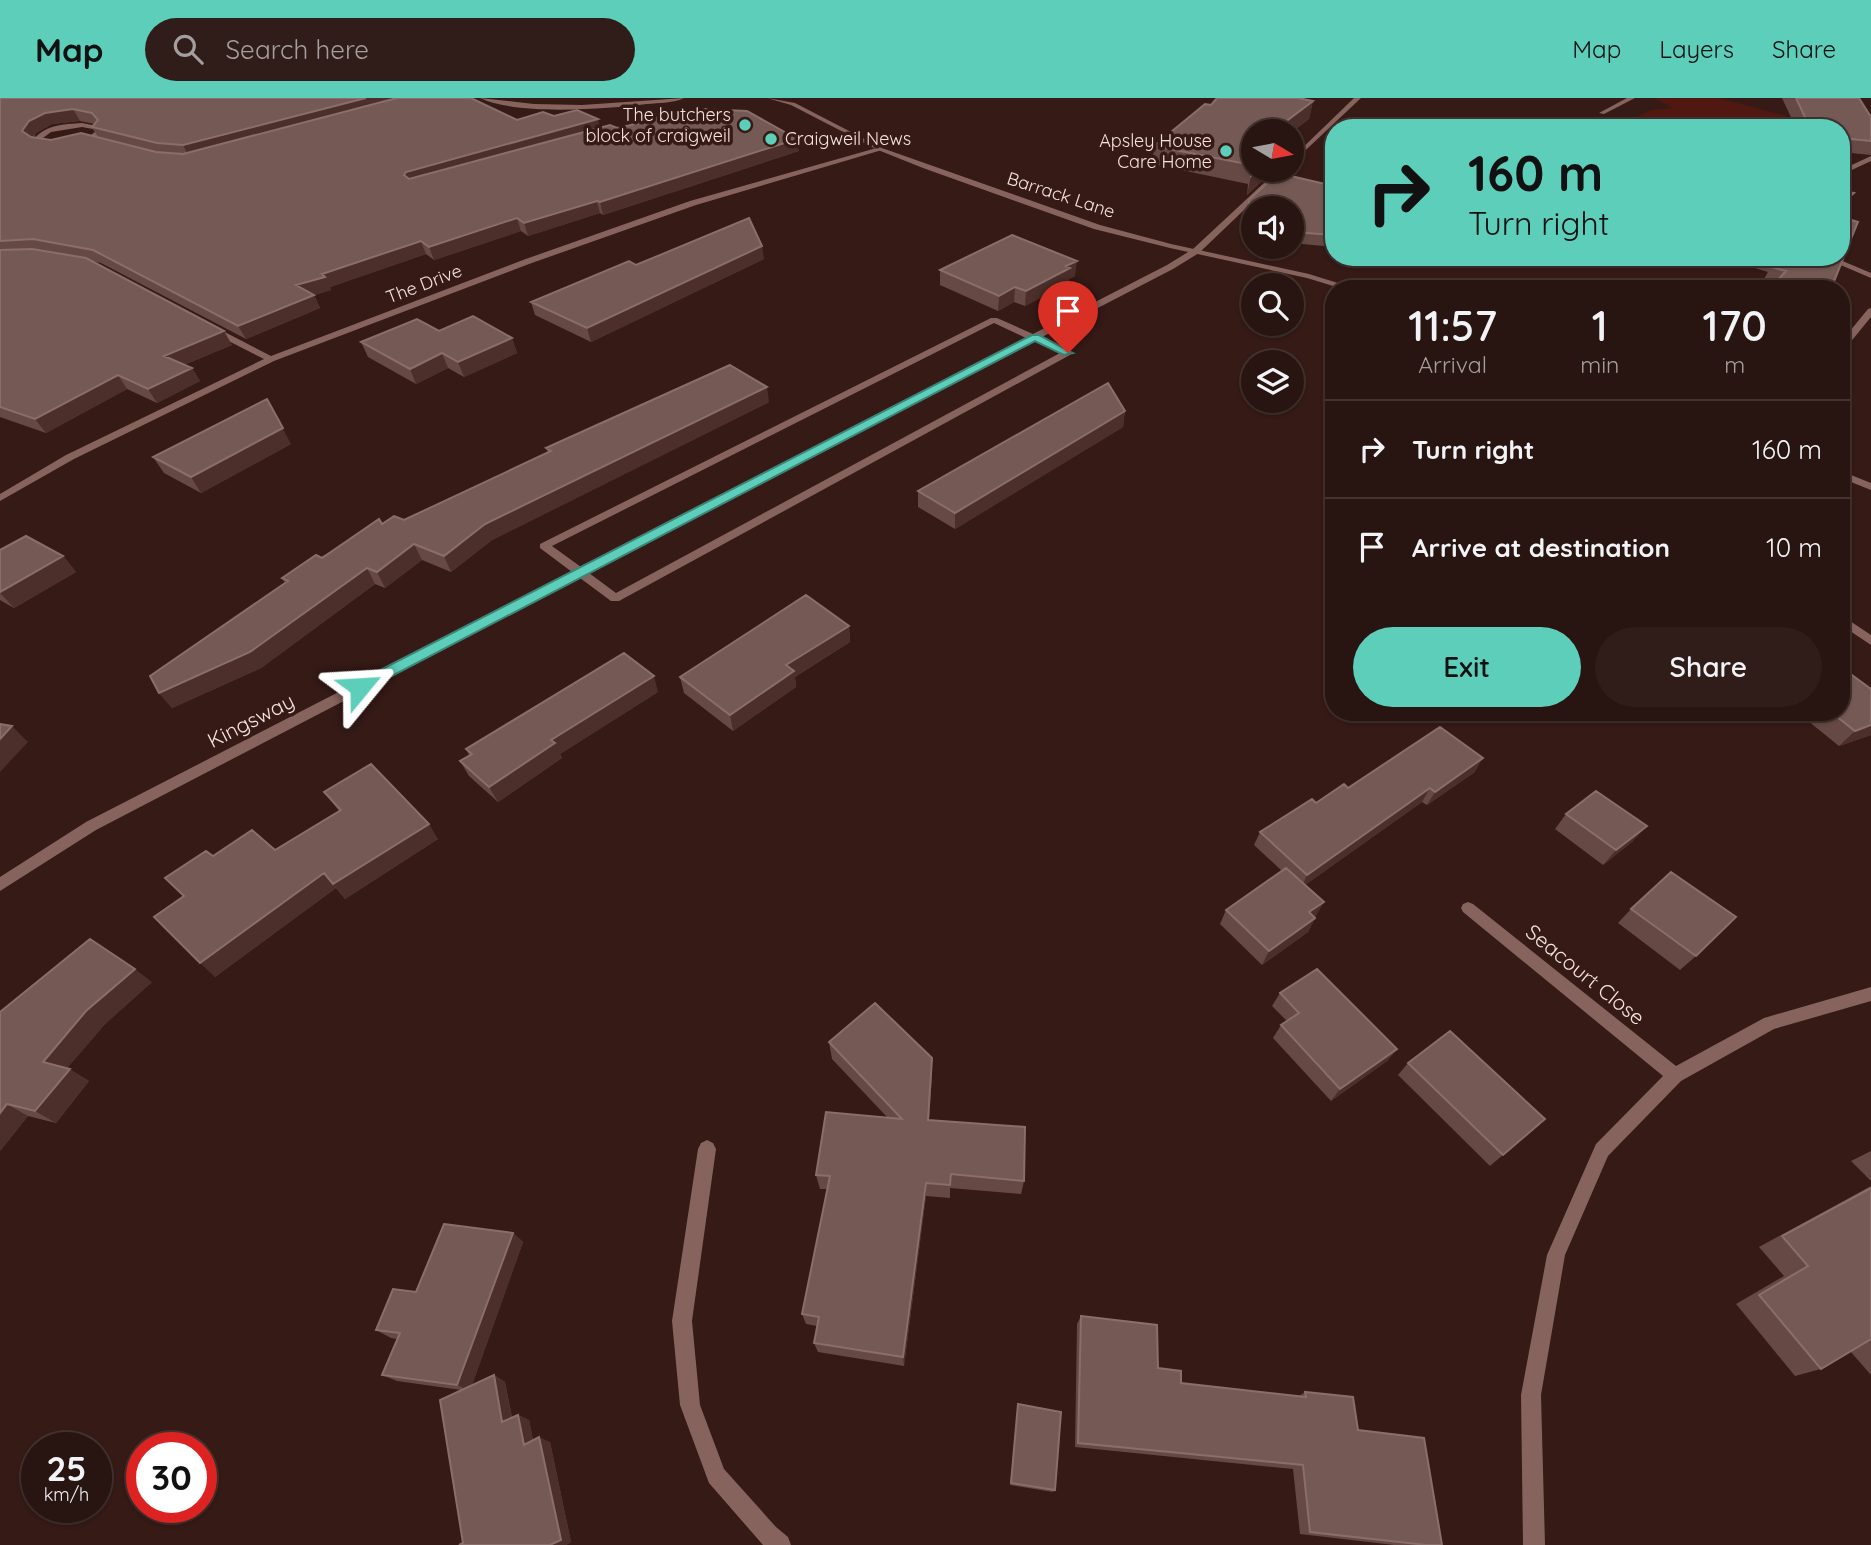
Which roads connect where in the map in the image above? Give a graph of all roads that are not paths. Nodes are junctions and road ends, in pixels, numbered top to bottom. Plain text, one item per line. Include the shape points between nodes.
1 (482, 98) edge
2 (681, 98) edge
3 (771, 98) edge
4 (1358, 98) edge
5 (1632, 98) edge
6 (706, 110) edge
7 (1602, 113) dead end
8 (1336, 119) edge
9 (1325, 130) edge
10 (613, 131) edge
11 (87, 140) junction
12 (100, 144) edge
13 (880, 149) junction
14 (1304, 150) edge
15 (1871, 158) edge
16 (1850, 168) edge
17 (1269, 182) edge
18 (1196, 251) junction
19 (1847, 266) edge
20 (1871, 276) edge
21 (1325, 281) edge
22 (1871, 311) edge
23 (204, 324) edge
24 (1035, 337) junction
25 (1850, 337) edge
26 (271, 359) junction
27 (1850, 478) edge
28 (1871, 487) edge
29 (0, 498) edge
30 (580, 573) junction
31 (1850, 626) edge
32 (1871, 641) edge
33 (0, 886) edge
34 (1468, 908) dead end
35 (1871, 994) edge
36 (1675, 1075) junction
37 (707, 1149) dead end
38 (780, 1545) edge
39 (1534, 1545) edge

1 - 2 street via 582,109
3 - 13 street, Barrack Lane via 793,104
4 - 8 street
5 - 7 street
6 - 10 street
9 - 14 street
11 - 11 street via 51,147 35,142 45,132 62,127 98,129
11 - 12 street
13 - 18 street, Barrack Lane via 1097,227
13 - 26 street, The Drive via 694,203
15 - 16 street
17 - 18 street, Kingsway
18 - 21 street, Barrack Lane
18 - 24 street, Kingsway
19 - 20 street
22 - 25 street
23 - 26 street
24 - 30 street, Kingsway
24 - 30 street via 994,320 544,546
24 - 30 street via 1068,353 615,598
26 - 29 street, The Drive via 70,457
27 - 28 street
30 - 33 street, Kingsway via 91,826
31 - 32 street
34 - 36 street, Seacourt Close
35 - 36 street via 1770,1023
36 - 39 street via 1602,1150 1556,1255 1531,1395
37 - 38 street via 682,1321 690,1405 716,1476

